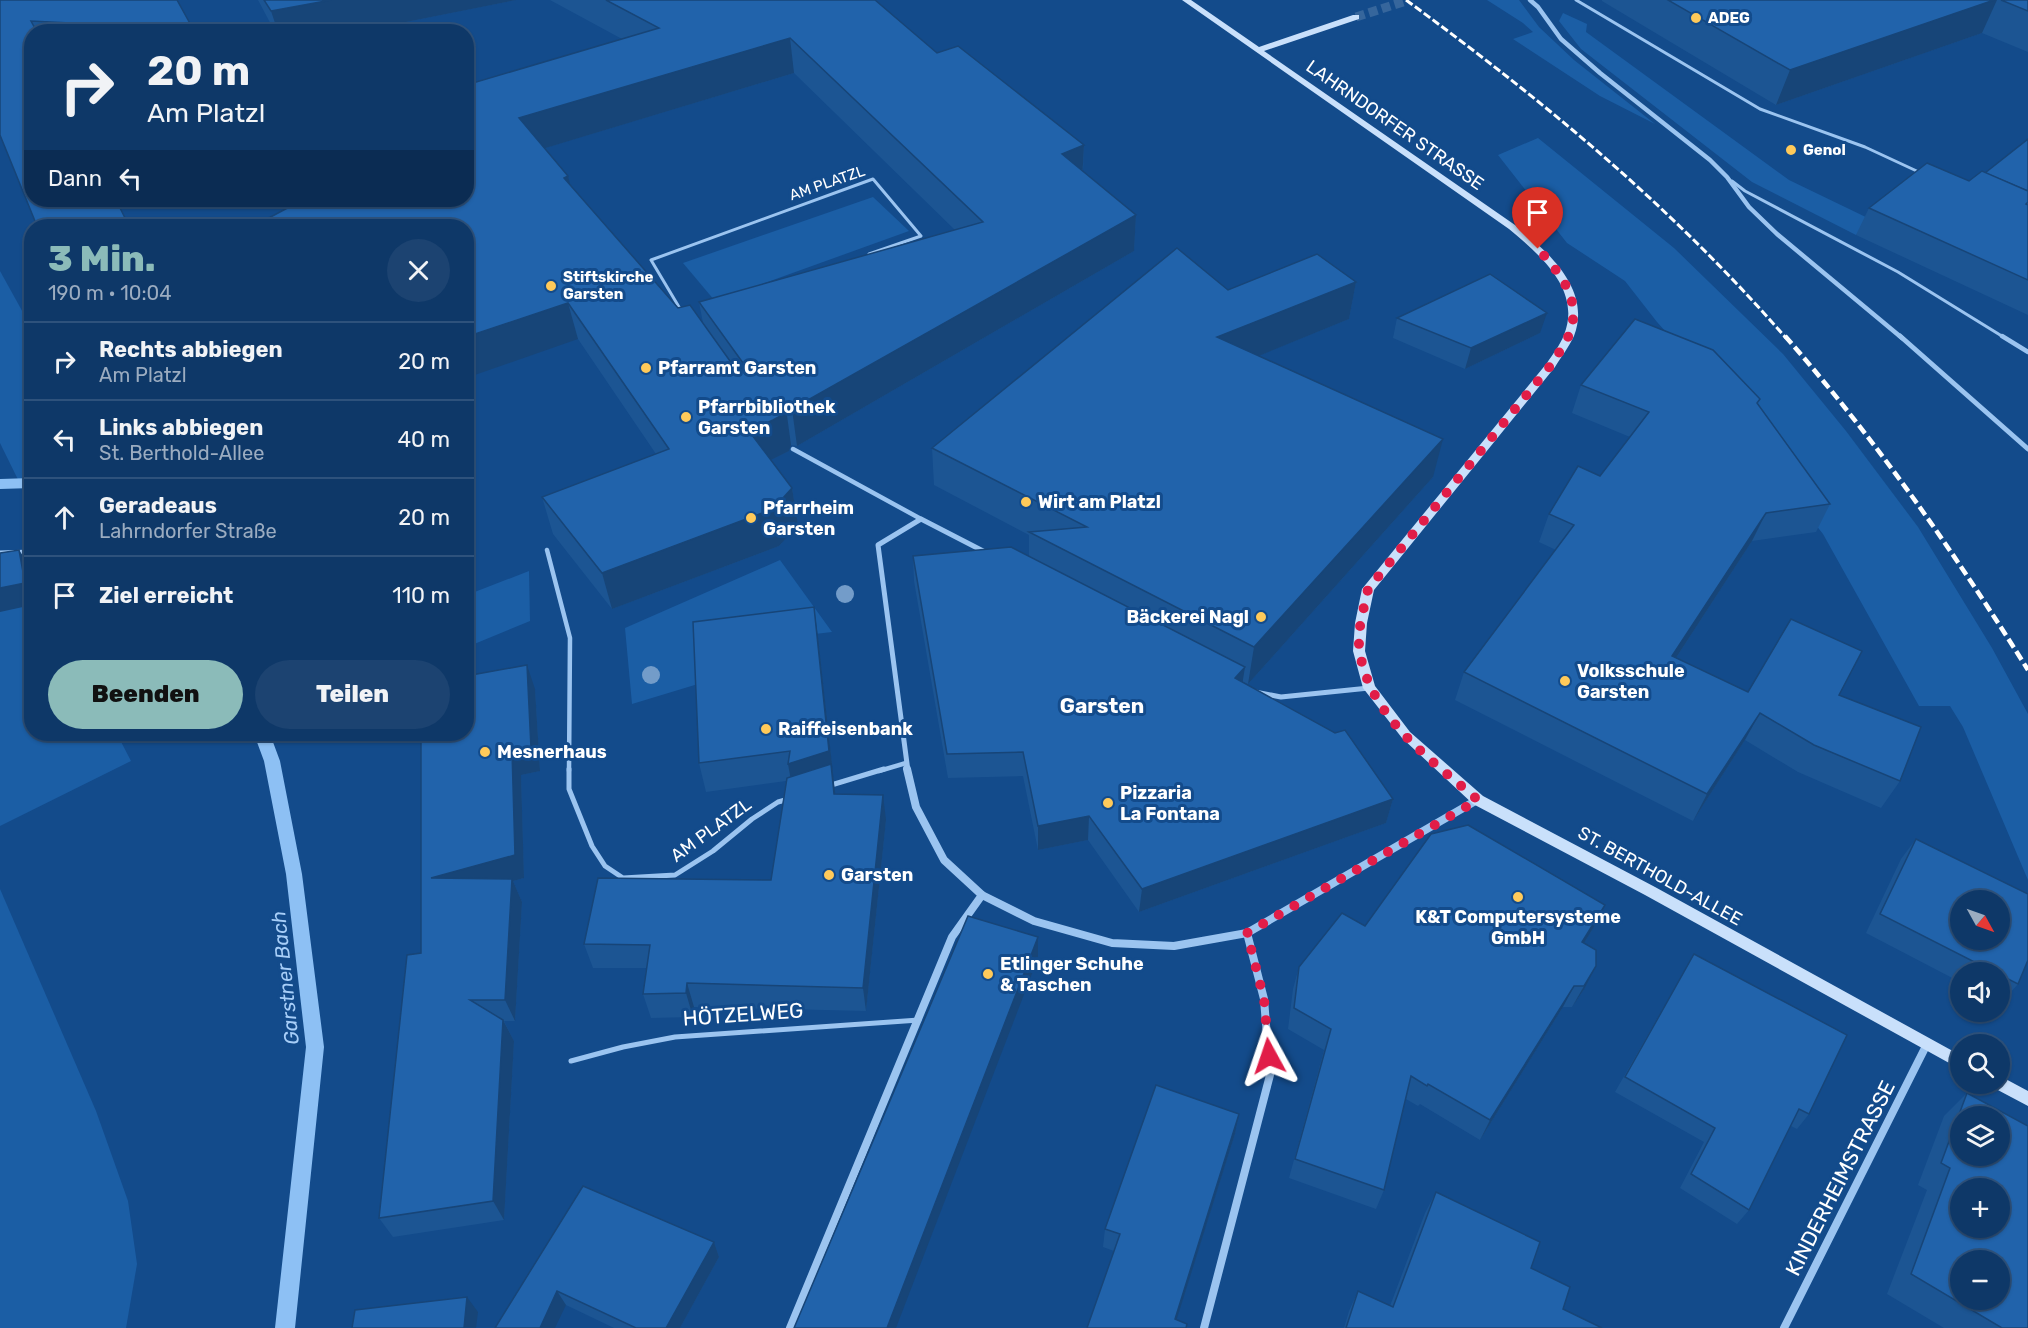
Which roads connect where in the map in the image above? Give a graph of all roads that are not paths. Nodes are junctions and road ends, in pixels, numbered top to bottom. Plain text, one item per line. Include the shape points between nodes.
1 (1186, 0) edge
2 (1530, 0) edge
3 (1576, 0) edge
4 (1356, 16) tunnel mouth
5 (1259, 50) junction
6 (1925, 174) edge
7 (1727, 177) junction
8 (865, 256) edge
9 (686, 319) edge
10 (2028, 352) edge
11 (2028, 448) edge
12 (793, 449) edge
13 (921, 519) junction
14 (547, 550) dead end
15 (24, 552) edge
16 (0, 553) edge
17 (996, 558) edge
18 (1369, 688) junction
19 (1250, 691) edge
20 (906, 763) junction
21 (825, 787) edge
22 (796, 796) edge
23 (1478, 800) junction
24 (982, 895) junction
25 (1247, 933) junction
26 (919, 1020) junction
27 (1927, 1044) junction
28 (1950, 1057) edge
29 (572, 1061) dead end
30 (2010, 1089) edge
31 (2028, 1099) edge
32 (790, 1328) edge
33 (1204, 1328) edge
34 (1785, 1328) edge

1 - 5 street, LAHRNDORFER STRASSE
2 - 7 street via 1561,39
3 - 6 lane via 1772,115 1866,147
4 - 5 street
5 - 18 street, LAHRNDORFER STRASSE via 1512,227 1560,273 1575,312 1570,334 1551,365 1368,589 1360,623 1359,651
7 - 10 lane via 1745,191 1898,272
7 - 11 street via 1749,207 1777,234
8 - 9 lane, AM PLATZL via 921,236 873,179 651,260
12 - 13 lane
13 - 17 street
13 - 20 street via 878,545
14 - 22 lane, AM PLATZL via 570,638 569,789 592,846 606,866 623,878 675,875 778,802
15 - 16 street
18 - 19 street via 1281,697
18 - 23 street, ST. BERTHOLD-ALLEE via 1406,735
20 - 21 lane
20 - 24 street via 916,807 944,860
23 - 25 street
23 - 27 street, ST. BERTHOLD-ALLEE
24 - 25 street via 1034,921 1112,943 1174,946
24 - 26 street via 952,937
25 - 33 street via 1264,999 1270,1075
26 - 29 lane, HÖTZELWEG via 675,1037
26 - 32 street
27 - 28 street, ST. BERTHOLD-ALLEE
27 - 34 street, KINDERHEIMSTRASSE
30 - 31 street

